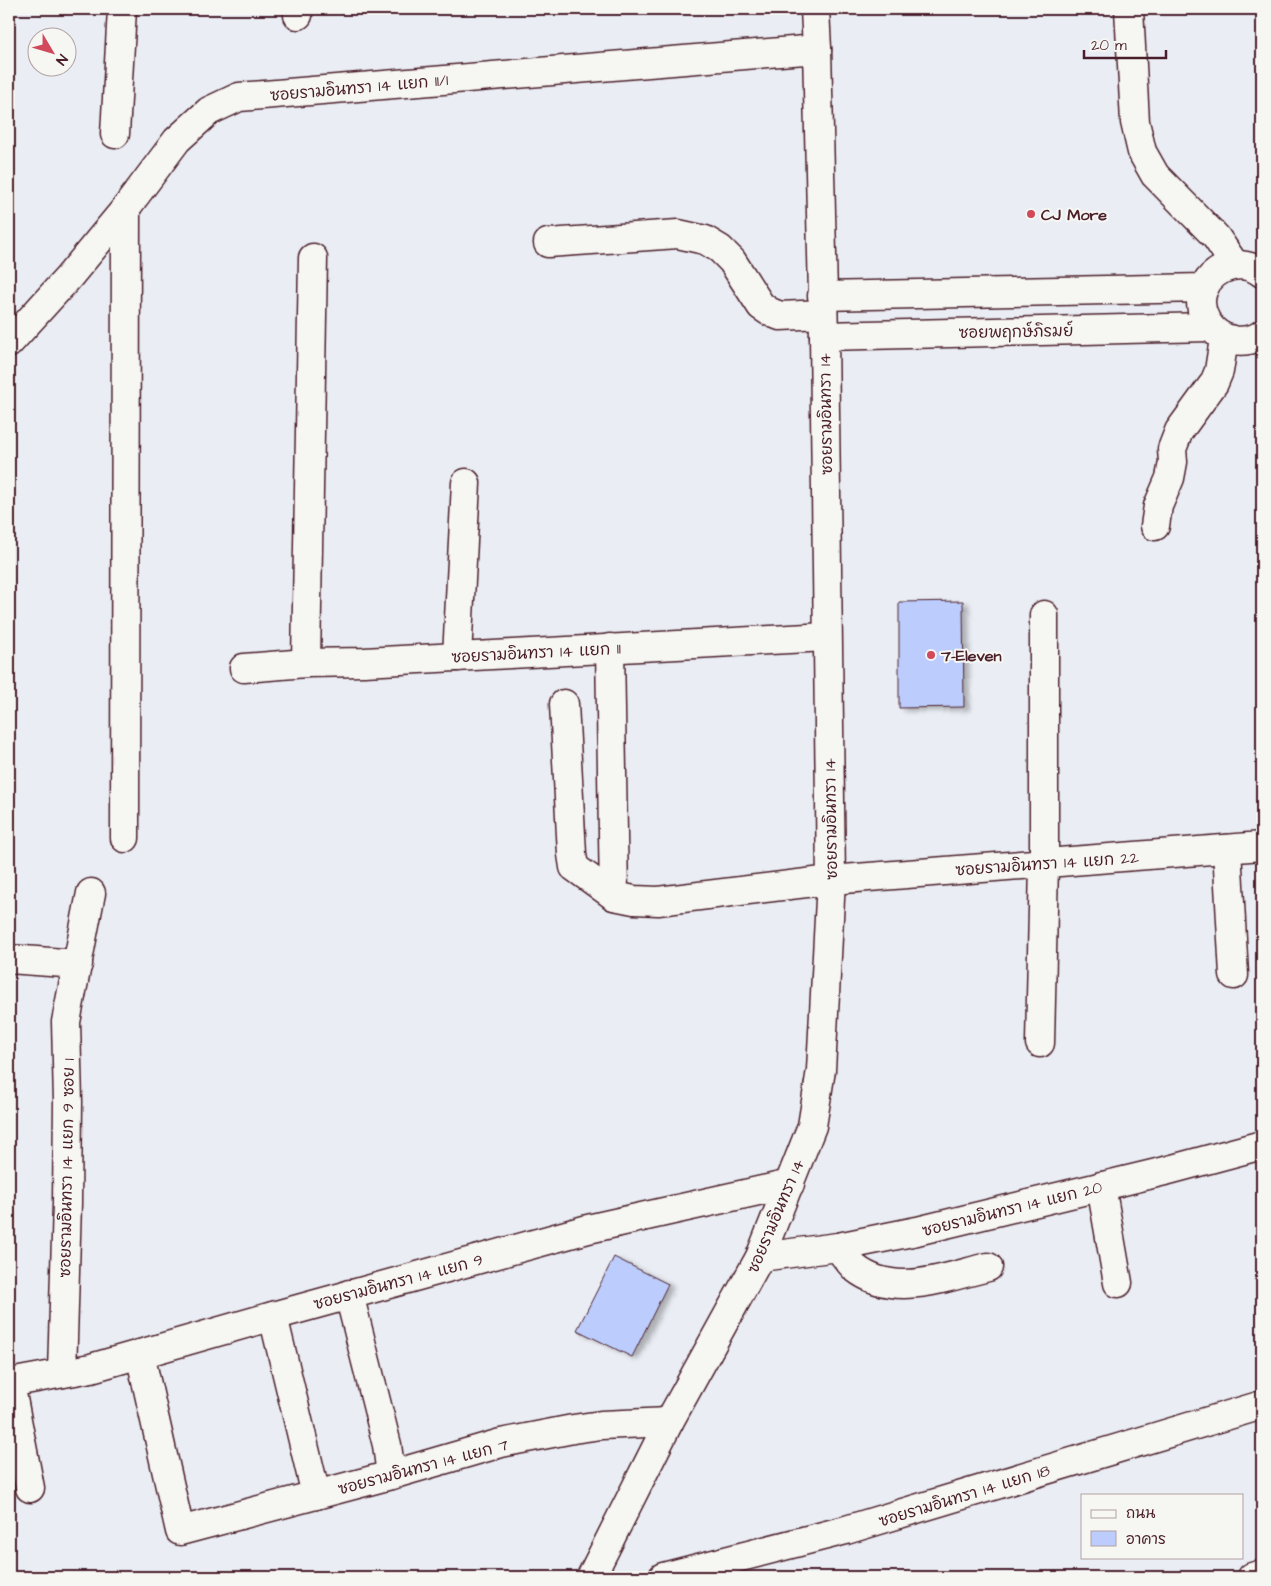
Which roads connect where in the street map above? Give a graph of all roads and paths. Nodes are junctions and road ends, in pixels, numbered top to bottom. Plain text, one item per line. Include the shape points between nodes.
1 (122, 9) edge
2 (814, 9) edge
3 (1130, 9) edge
4 (817, 49) junction
5 (115, 134) dead end
6 (126, 208) junction
7 (548, 243) dead end
8 (313, 258) dead end
9 (1235, 264) junction
10 (1262, 273) edge
11 (1204, 288) junction
12 (823, 315) junction
13 (1216, 333) junction
14 (1262, 334) edge
15 (9, 343) edge
16 (466, 482) dead end
17 (1155, 526) dead end
18 (1044, 615) dead end
19 (827, 637) junction
20 (610, 648) junction
21 (457, 657) junction
22 (306, 663) junction
23 (244, 668) dead end
24 (564, 704) dead end
25 (126, 838) dead end
26 (1262, 846) edge
27 (1227, 849) junction
28 (1044, 864) junction
29 (831, 880) junction
30 (91, 893) dead end
31 (614, 896) junction
32 (9, 959) edge
33 (78, 964) junction
34 (1234, 975) dead end
35 (1040, 1043) dead end
36 (1262, 1146) edge
37 (790, 1184) junction
38 (1101, 1186) junction
39 (838, 1247) junction
40 (760, 1257) junction
41 (988, 1268) dead end
42 (1118, 1283) dead end
43 (349, 1294) junction
44 (273, 1316) junction
45 (140, 1354) junction
46 (62, 1373) junction
47 (9, 1383) edge
48 (1262, 1405) edge
49 (669, 1422) junction
50 (391, 1475) junction
51 (30, 1488) dead end
52 (316, 1495) junction
53 (1262, 1574) edge
54 (591, 1577) edge
55 (663, 1577) edge
56 (1252, 1577) edge

1 - 5 street
2 - 4 street, ซอยรามอินทรา 14
3 - 9 street via 1135,122 1142,152 1155,175 1216,237
4 - 6 street, ซอยรามอินทรา 14 แยก 11/1 via 239,97 209,111 177,140
4 - 12 street, ซอยรามอินทรา 14
6 - 15 street, ซอยรามอินทรา 14 แยก 11/1
6 - 25 street
7 - 12 street via 678,234 705,240 732,261 761,306 770,312 780,316
8 - 22 street
9 - 10 street via 1255,267
9 - 11 street via 1216,272
11 - 12 street
11 - 13 street via 1201,308
12 - 13 street, ซอยพฤกษ์ภิรมย์
12 - 19 street, ซอยรามอินทรา 14
13 - 14 street, ซอยพฤกษ์ภิรมย์ via 1242,342
13 - 17 street via 1219,370 1172,449 1170,478 1158,506
16 - 21 street
18 - 28 street
19 - 20 street, ซอยรามอินทรา 14 แยก 11
19 - 29 street, ซอยรามอินทรา 14
20 - 21 street, ซอยรามอินทรา 14 แยก 11
20 - 31 street
21 - 22 street, ซอยรามอินทรา 14 แยก 11
22 - 23 street, ซอยรามอินทรา 14 แยก 11
24 - 31 street via 574,867
26 - 27 street, ซอยรามอินทรา 14 แยก 22
27 - 28 street, ซอยรามอินทรา 14 แยก 22
27 - 34 street
28 - 29 street, ซอยรามอินทรา 14 แยก 22
28 - 35 street
29 - 31 street, ซอยรามอินทรา 14 แยก 22 via 658,901
29 - 37 street, ซอยรามอินทรา 14 via 821,1070 812,1126
30 - 33 street, ซอยรามอินทรา 14 แยก 9 ซอย 1
32 - 33 street
33 - 46 street, ซอยรามอินทรา 14 แยก 9 ซอย 1 via 66,1022 67,1202
36 - 38 street, ซอยรามอินทรา 14 แยก 20
37 - 40 street, ซอยรามอินทรา 14
37 - 43 street, ซอยรามอินทรา 14 แยก 9 via 588,1229
38 - 39 street, ซอยรามอินทรา 14 แยก 20
38 - 42 street
39 - 40 street, ซอยรามอินทรา 14 แยก 20
39 - 41 street via 855,1267 872,1279 890,1284 914,1285
40 - 49 street, ซอยรามอินทรา 14
43 - 44 street, ซอยรามอินทรา 14 แยก 9
43 - 50 street via 387,1445
44 - 45 street, ซอยรามอินทรา 14 แยก 9
44 - 52 street
45 - 46 street, ซอยรามอินทรา 14 แยก 9
45 - 52 street, ซอยรามอินทรา 14 แยก 7 via 180,1531
46 - 47 street, ซอยรามอินทรา 14 แยก 9
47 - 51 street
48 - 55 street, ซอยรามอินทรา 14 แยก 18 via 846,1530
49 - 50 street, ซอยรามอินทรา 14 แยก 7 via 573,1429 502,1444
49 - 54 street, ซอยรามอินทรา 14
50 - 52 street, ซอยรามอินทรา 14 แยก 7
53 - 56 street

